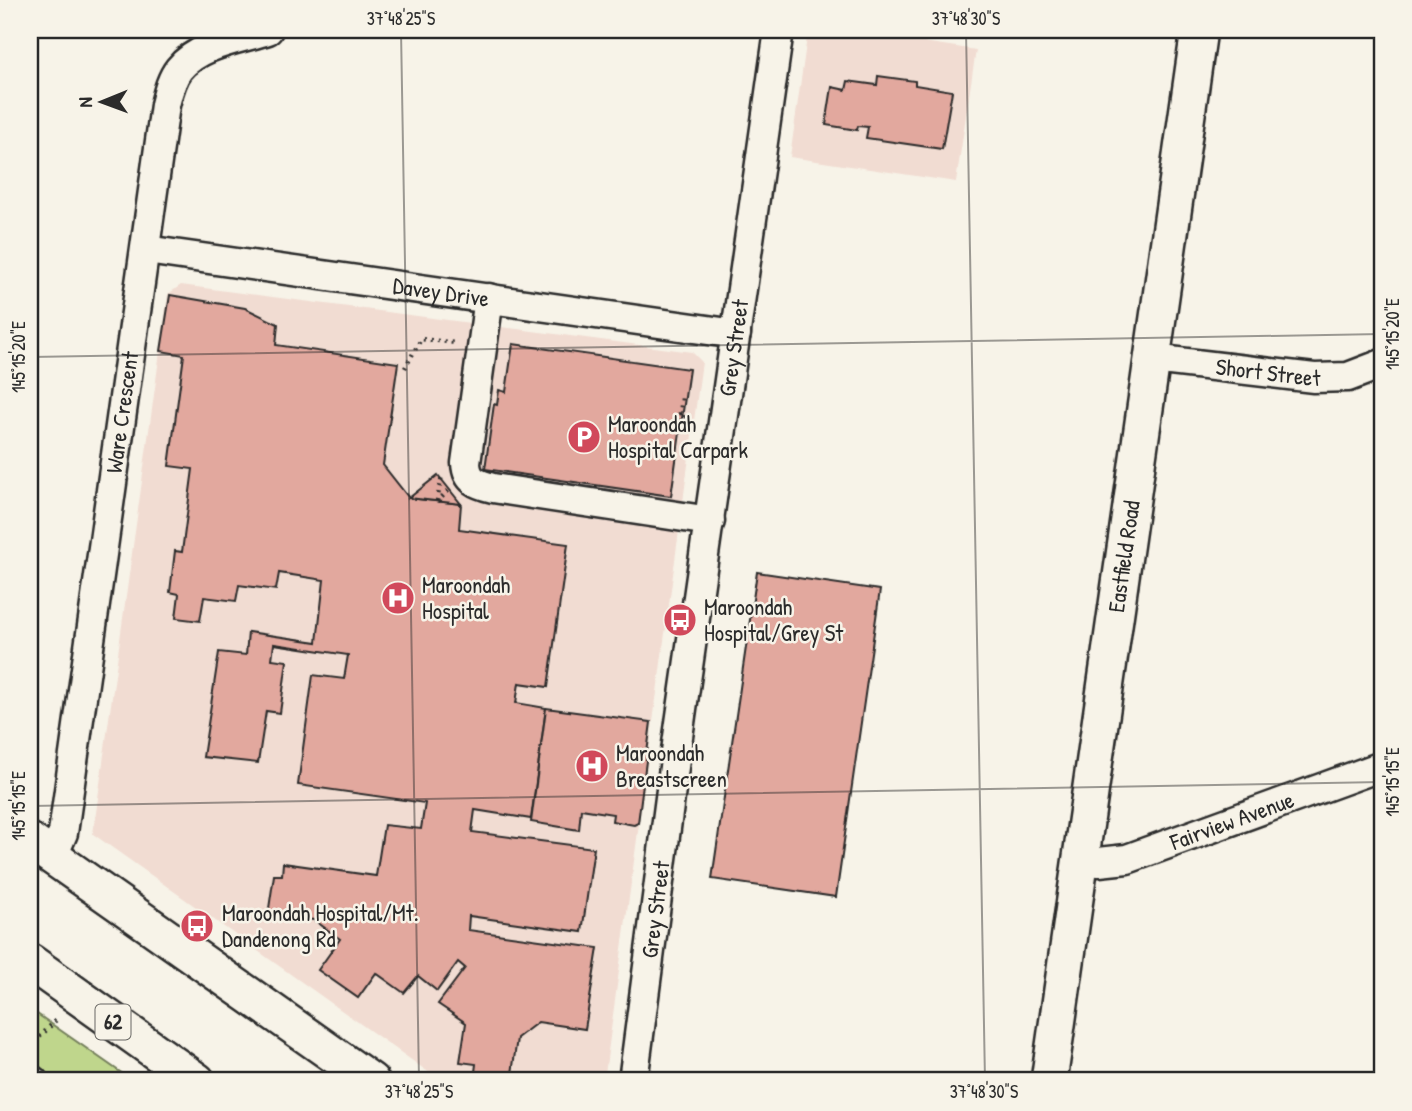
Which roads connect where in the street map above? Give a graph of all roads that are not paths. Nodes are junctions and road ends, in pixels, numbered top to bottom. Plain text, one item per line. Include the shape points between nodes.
1 (268, 30) edge
2 (779, 30) edge
3 (1199, 30) edge
4 (146, 250) junction
5 (489, 298) junction
6 (736, 334) junction
7 (1153, 359) junction
8 (1382, 364) edge
9 (710, 521) junction
10 (1382, 766) edge
11 (41, 849) edge
12 (1080, 860) junction
13 (30, 962) edge
14 (197, 1081) edge
15 (371, 1081) edge
16 (633, 1081) edge
17 (1049, 1081) edge

1 - 4 street, Ware Crescent via 215,46 178,70 165,105
2 - 6 street, Grey Street
3 - 7 main road, Eastfield Road
4 - 5 street, Davey Drive
4 - 11 street, Ware Crescent via 63,833
5 - 6 street, Davey Drive
5 - 9 street via 466,463 470,478 492,488
6 - 9 street, Grey Street
7 - 8 street, Short Street via 1314,377 1348,377
7 - 12 main road, Eastfield Road
9 - 16 street, Grey Street
10 - 12 street, Fairview Avenue via 1127,859
11 - 15 main road
12 - 17 main road, Eastfield Road
13 - 14 main road, 62

